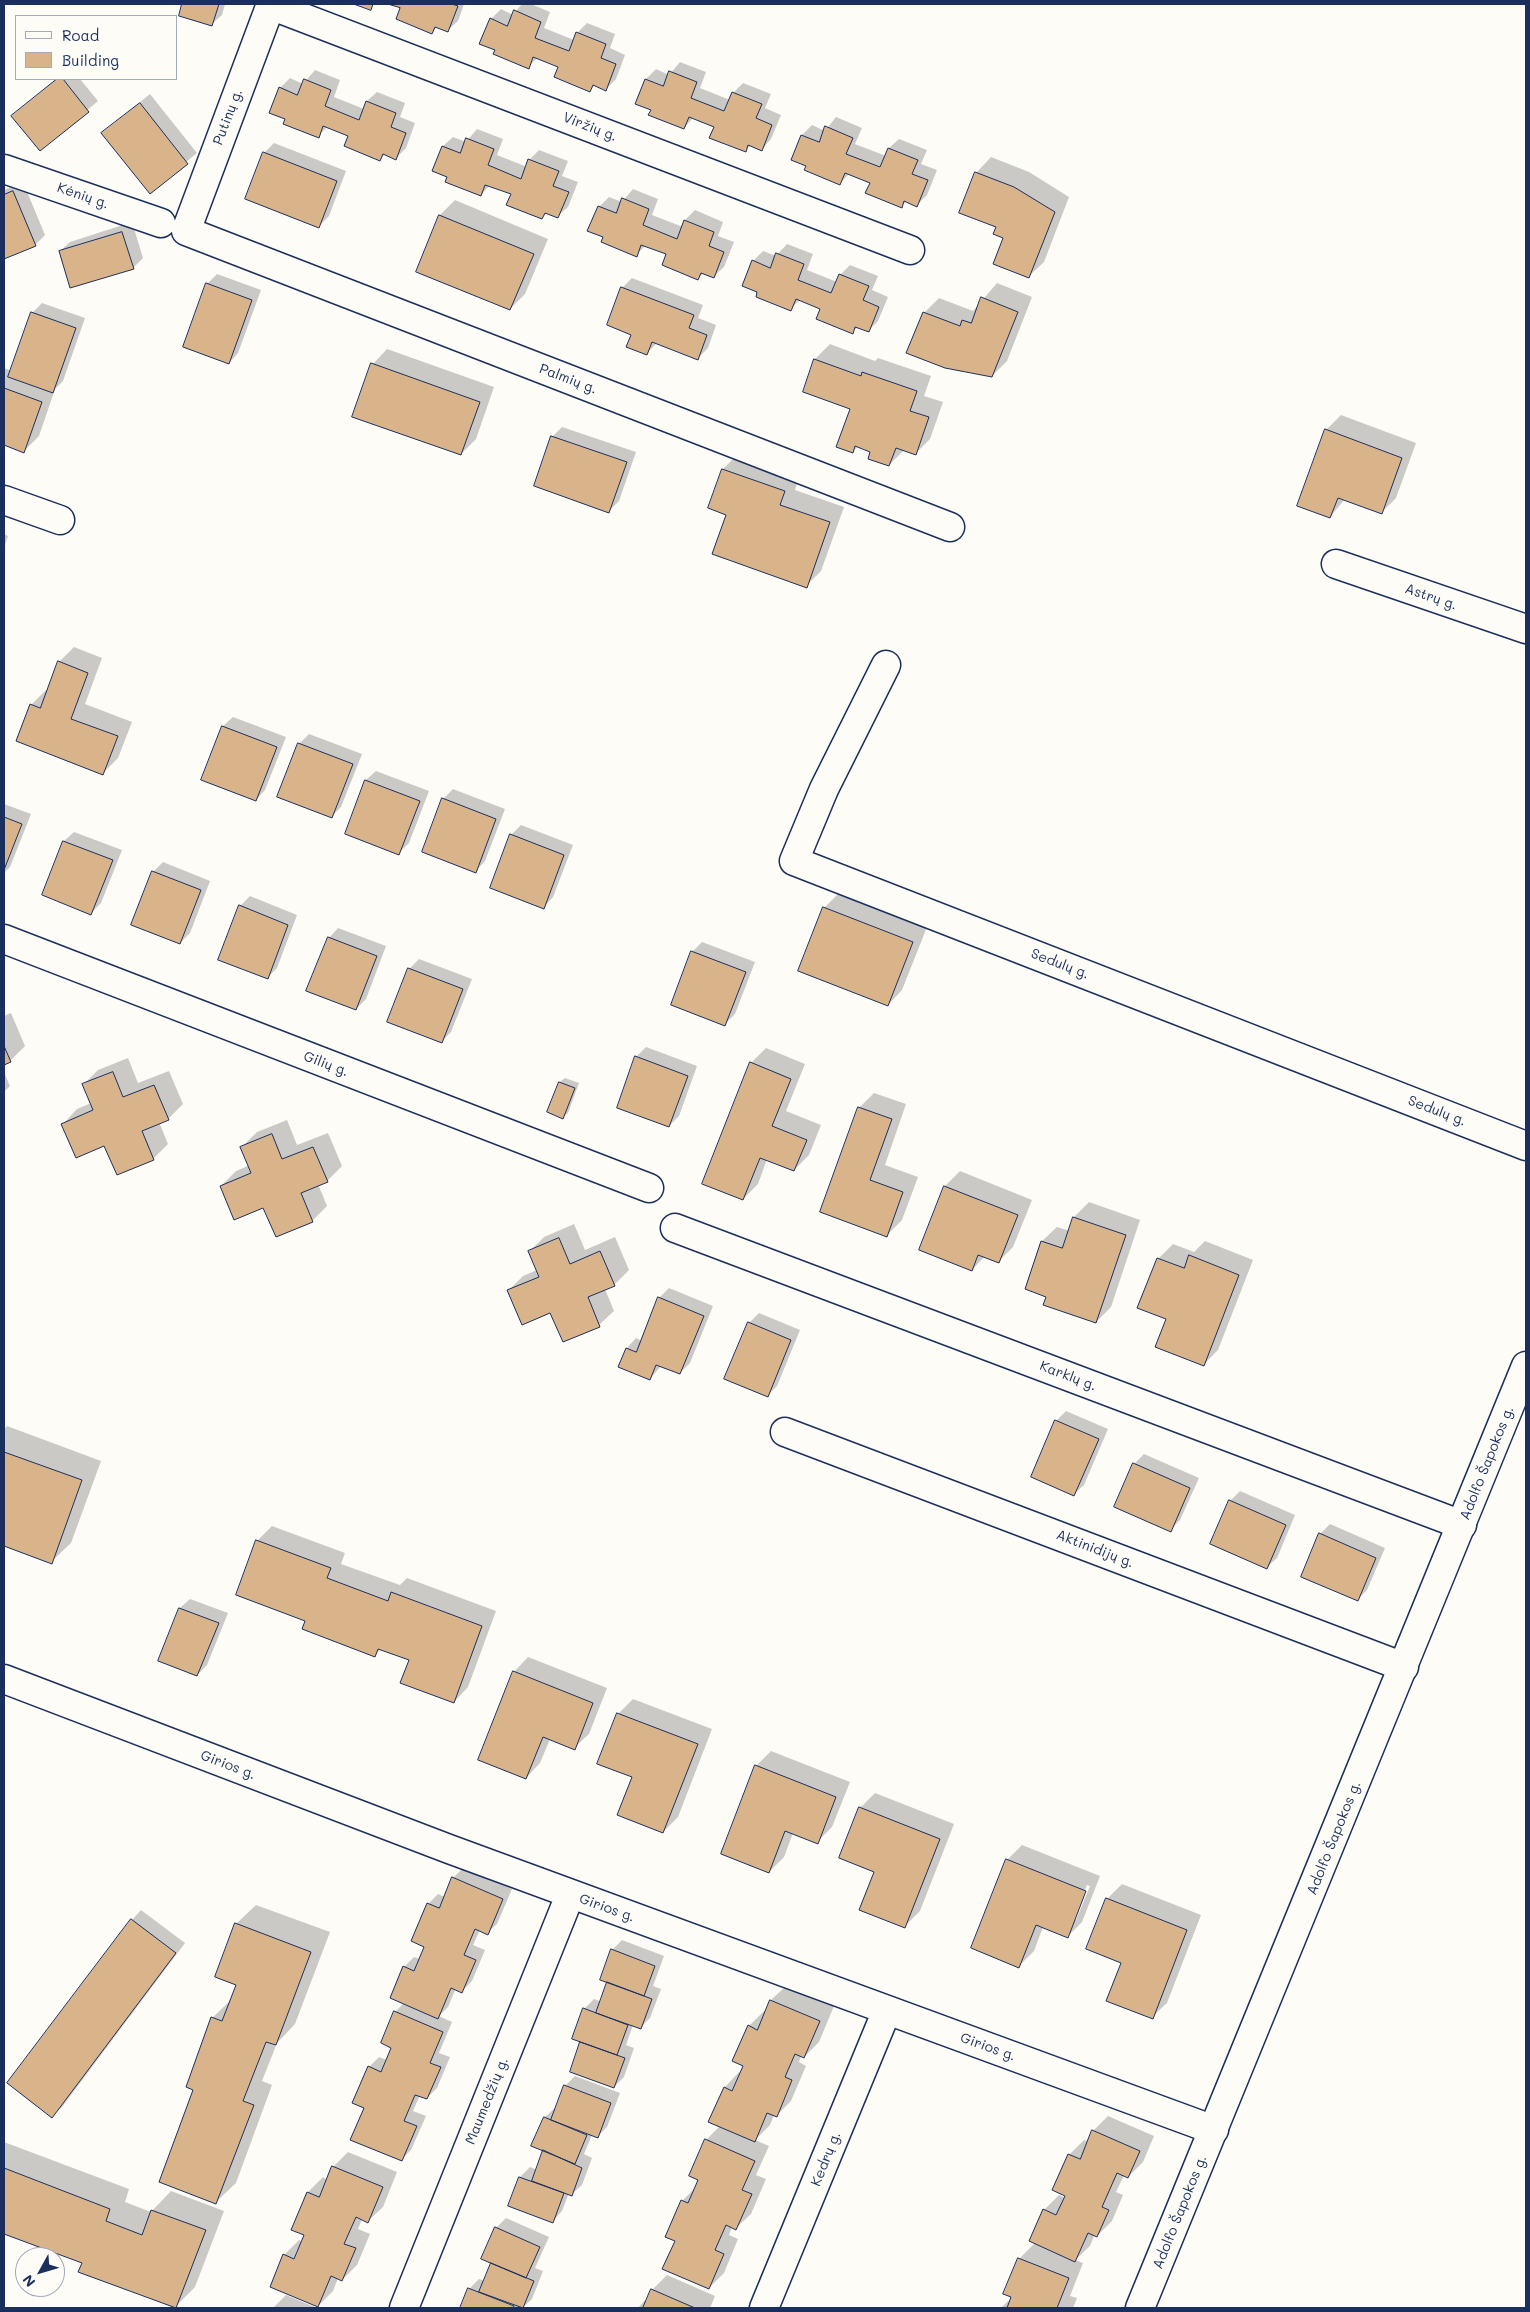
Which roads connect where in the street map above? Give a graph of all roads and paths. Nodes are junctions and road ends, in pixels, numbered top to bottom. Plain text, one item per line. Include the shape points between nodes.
1 (271, 4) edge
2 (4, 169) edge
3 (173, 227) junction
4 (910, 250) dead end
5 (4, 500) edge
6 (60, 520) dead end
7 (950, 527) dead end
8 (1336, 564) dead end
9 (1526, 629) edge
10 (886, 666) dead end
11 (4, 939) edge
12 (1526, 1146) edge
13 (649, 1188) dead end
14 (675, 1228) dead end
15 (1526, 1366) edge
16 (786, 1432) dead end
17 (1462, 1525) junction
18 (1404, 1667) junction
19 (4, 1679) edge
20 (570, 1894) junction
21 (888, 2010) junction
22 (1214, 2130) junction
23 (404, 2308) edge
24 (764, 2308) edge
25 (1140, 2308) edge

1 - 3 street, Putinų g.
1 - 4 street, Viržių g.
2 - 3 street, Kėnių g.
3 - 7 street, Palmių g.
5 - 6 street
8 - 9 street, Astrų g.
10 - 12 street, Sedulų g. via 824,789 794,860
11 - 13 street, Gilių g.
14 - 17 street, Karklų g.
15 - 17 street, Adolfo Šapokos g.
16 - 18 street, Aktinidijų g.
17 - 18 street, Adolfo Šapokos g.
18 - 22 street, Adolfo Šapokos g.
19 - 20 street, Girios g.
20 - 21 street, Girios g.
20 - 23 street, Maumedžių g.
21 - 22 street, Girios g.
21 - 24 street, Kedrų g.
22 - 25 street, Adolfo Šapokos g.

